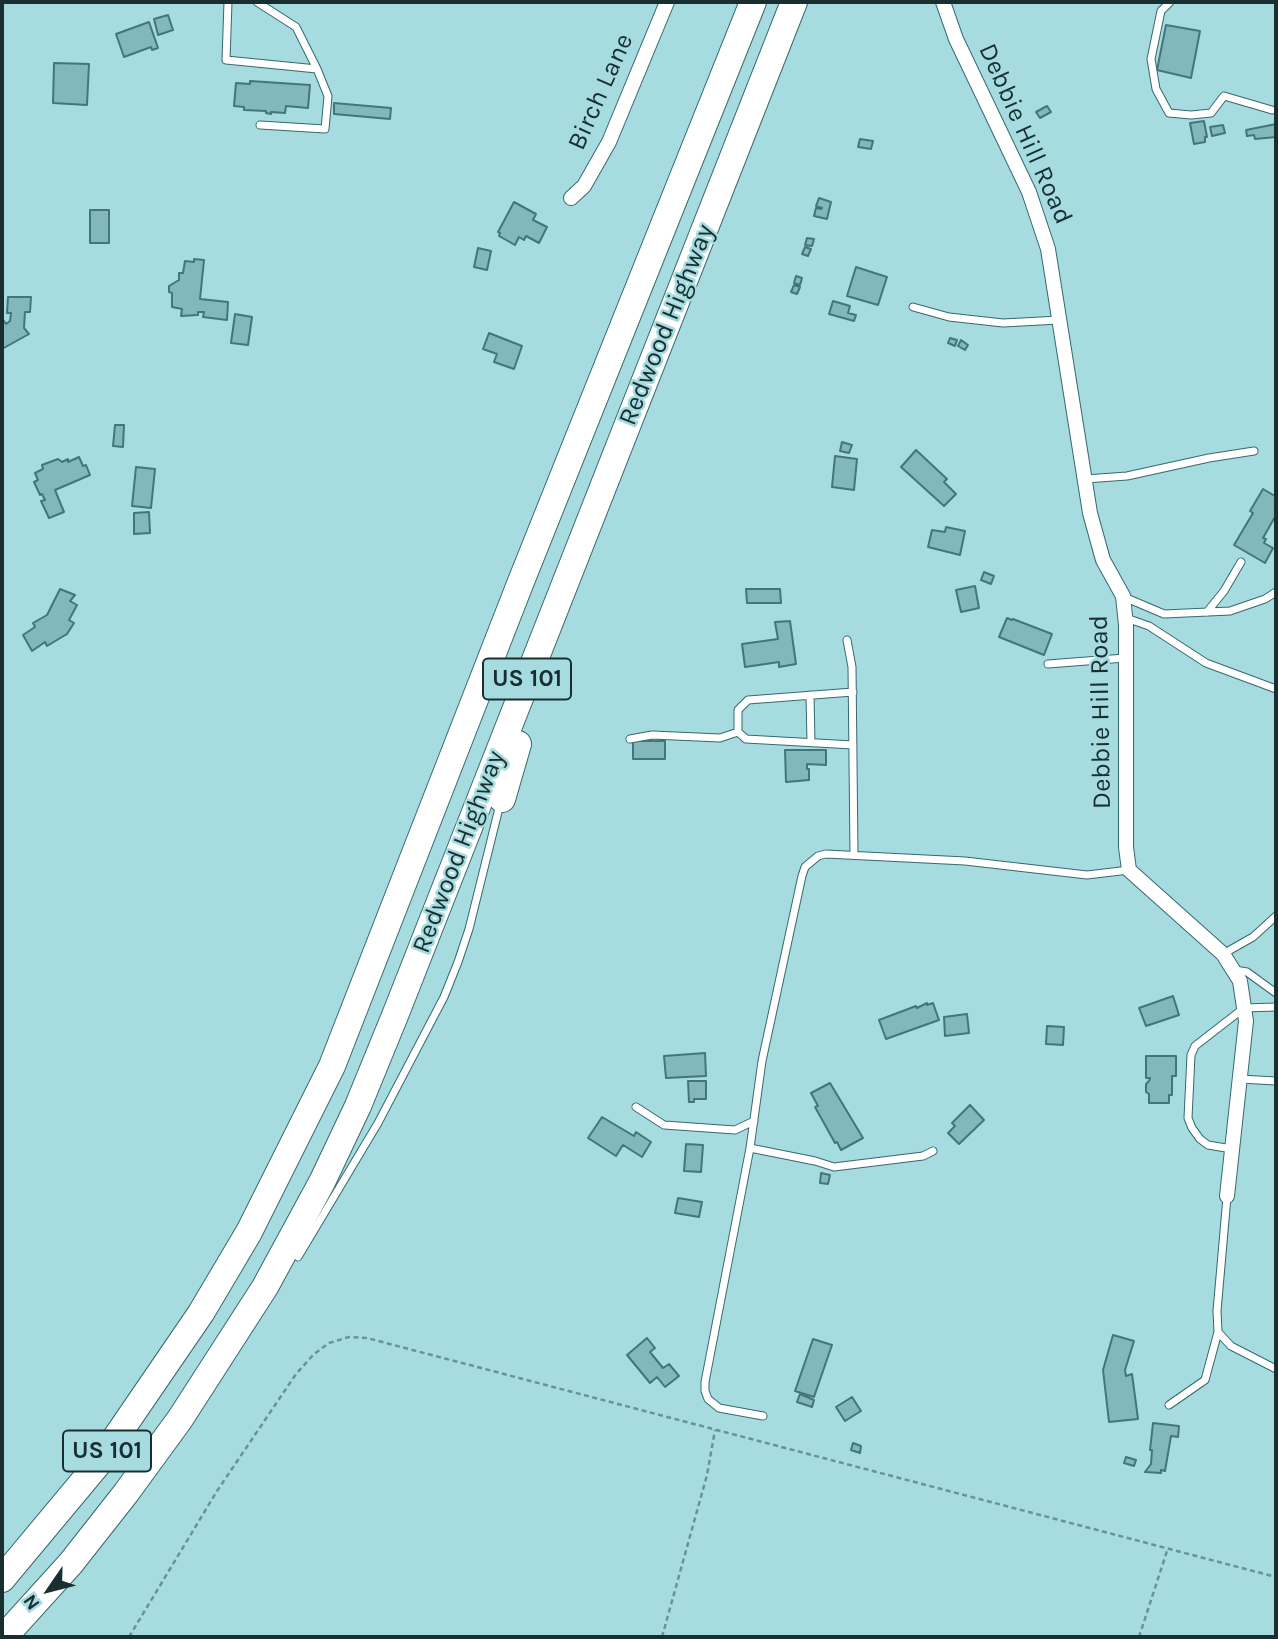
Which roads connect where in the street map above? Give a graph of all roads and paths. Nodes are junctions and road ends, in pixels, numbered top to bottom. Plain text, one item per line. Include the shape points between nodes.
1 (228, 2) edge
2 (257, 2) edge
3 (667, 2) edge
4 (753, 2) edge
5 (794, 2) edge
6 (943, 2) edge
7 (1170, 2) edge
8 (317, 69) junction
9 (1272, 110) dead end
10 (260, 125) dead end
11 (571, 198) dead end
12 (913, 307) dead end
13 (1059, 320) junction
14 (1254, 452) dead end
15 (1085, 479) junction
16 (595, 506) junction
17 (1241, 562) dead end
18 (1276, 593) edge
19 (1123, 596) junction
20 (1207, 612) junction
21 (1125, 618) junction
22 (847, 640) dead end
23 (1126, 657) junction
24 (1048, 664) dead end
25 (1276, 689) edge
26 (853, 692) junction
27 (810, 695) junction
28 (738, 732) junction
29 (630, 739) dead end
30 (811, 743) junction
31 (853, 745) junction
32 (502, 799) joint
33 (854, 854) junction
34 (1129, 870) junction
35 (1276, 916) edge
36 (1223, 954) junction
37 (1233, 970) junction
38 (1276, 993) edge
39 (1276, 1007) edge
40 (1244, 1008) junction
41 (1240, 1079) junction
42 (1276, 1082) edge
43 (636, 1107) dead end
44 (754, 1121) junction
45 (750, 1148) junction
46 (1232, 1149) junction
47 (933, 1151) dead end
48 (1227, 1196) joint
49 (298, 1257) joint
50 (1217, 1332) junction
51 (231, 1342) junction
52 (1276, 1369) edge
53 (1169, 1405) dead end
54 (763, 1416) dead end
55 (715, 1430) junction
56 (1168, 1549) junction
57 (1276, 1577) edge
58 (2, 1579) edge
59 (4, 1637) edge
60 (129, 1637) edge
61 (662, 1637) edge
62 (1139, 1637) edge

1 - 8 lane via 226,60
2 - 8 lane via 296,27
3 - 11 street, Birch Lane via 609,142
4 - 58 highway, Redwood Highway / US 101 via 326,1078 249,1233 201,1313 97,1465
5 - 16 highway, Redwood Highway / US 101
6 - 13 street, Debbie Hill Road via 1029,192 1048,249
7 - 9 lane via 1161,11 1150,59 1156,89 1170,113 1211,113 1224,96
8 - 10 lane via 328,96 326,129
12 - 13 lane via 949,317 1003,323
13 - 15 street, Debbie Hill Road
14 - 15 lane
15 - 19 street, Debbie Hill Road via 1103,560
16 - 32 highway
16 - 51 highway, Redwood Highway / US 101 via 358,1106 322,1182
17 - 20 lane
18 - 20 lane via 1230,611
19 - 20 lane via 1164,614
19 - 21 street, Debbie Hill Road
21 - 23 street, Debbie Hill Road
21 - 25 lane via 1149,626 1206,663
22 - 26 lane
23 - 24 lane
23 - 34 street, Debbie Hill Road
26 - 27 lane
26 - 31 lane
27 - 28 lane via 748,700 738,710
27 - 30 lane
28 - 29 lane via 720,738 652,735
28 - 30 lane via 746,739
30 - 31 lane
31 - 33 lane
32 - 49 lane via 469,929 444,997 378,1123
33 - 34 lane via 1087,875
33 - 44 lane via 826,853 805,867 762,1061
34 - 36 street
35 - 36 lane via 1253,937
36 - 37 street
37 - 38 lane via 1247,972
37 - 40 street via 1240,981
39 - 40 lane
40 - 41 street via 1247,1021
40 - 46 lane via 1195,1046 1191,1055 1188,1118 1192,1128 1208,1144
41 - 42 lane
41 - 46 street
43 - 44 lane via 664,1125 735,1130
44 - 45 lane
45 - 47 lane via 834,1167
45 - 54 lane via 705,1391 719,1408
46 - 48 street
48 - 50 lane
49 - 51 highway
50 - 52 lane via 1231,1346
50 - 53 lane via 1205,1380
51 - 59 highway, Redwood Highway / US 101 via 126,1493
55 - 56 path
55 - 60 path via 367,1338 329,1343 296,1374
55 - 61 path
56 - 57 path
56 - 62 path

